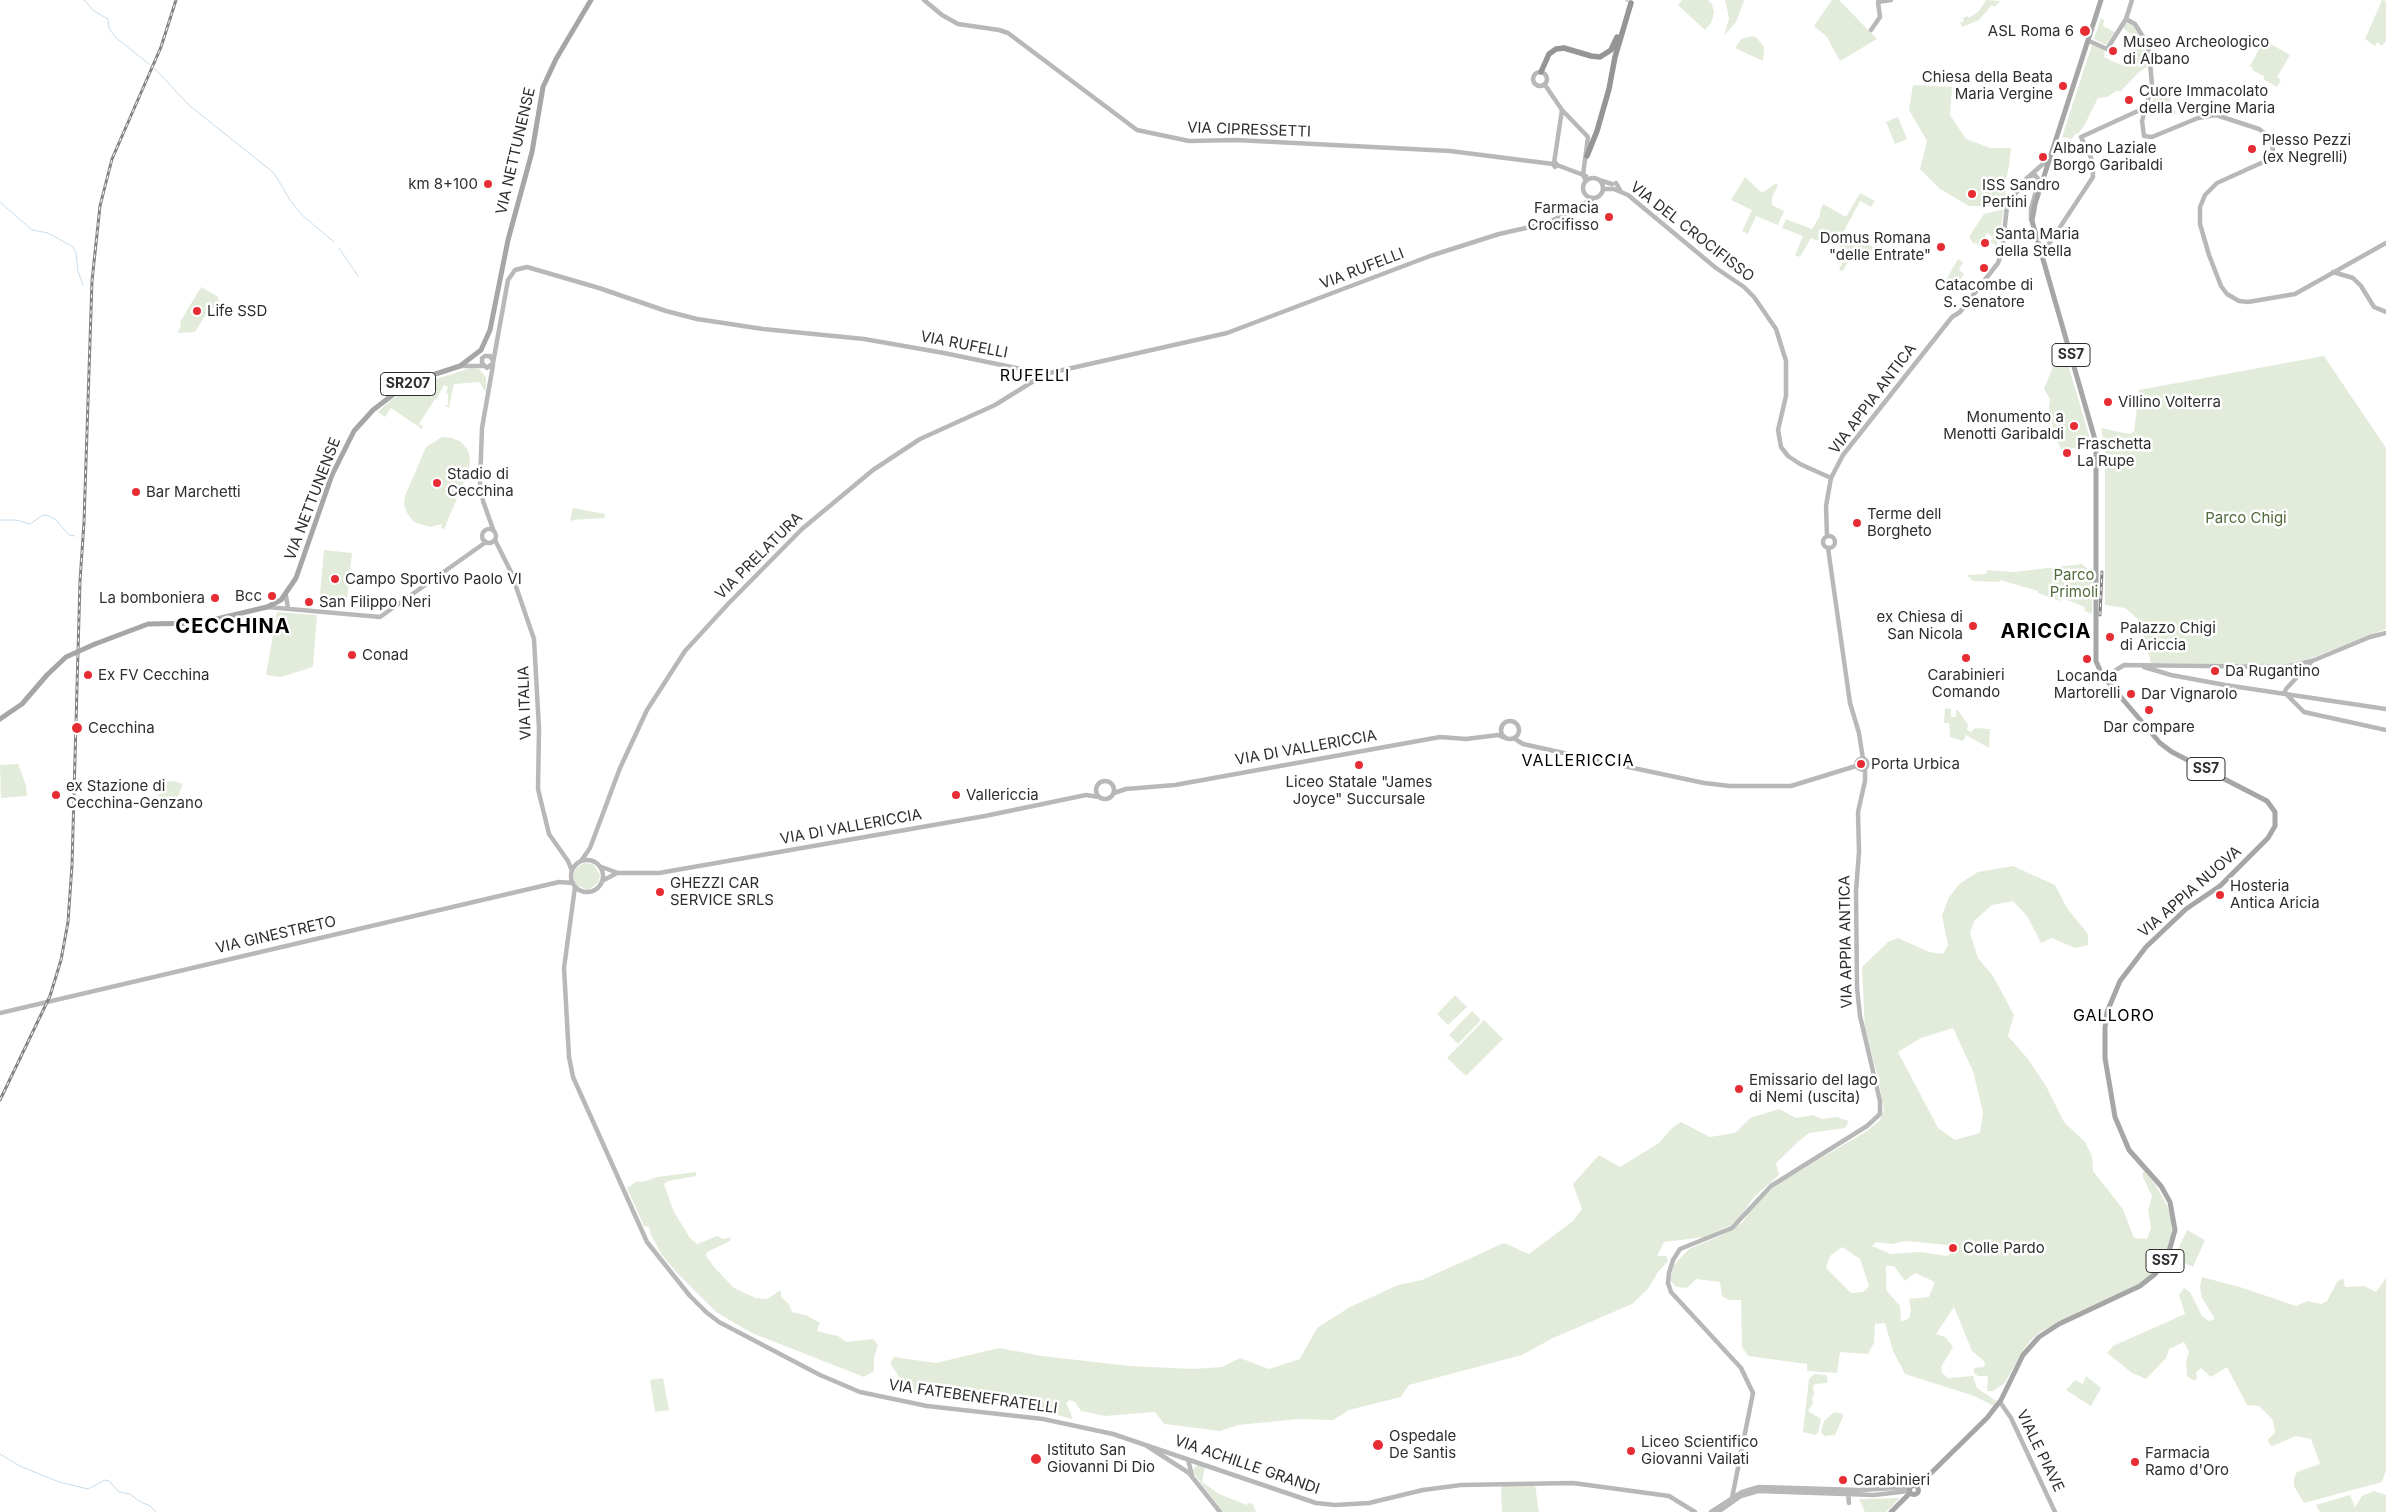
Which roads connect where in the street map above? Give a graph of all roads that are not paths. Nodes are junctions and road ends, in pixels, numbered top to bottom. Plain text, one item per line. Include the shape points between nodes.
1 (591, 0) edge
2 (924, 0) edge
3 (1891, 0) edge
4 (1897, 0) edge
5 (2100, 0) edge
6 (2131, 2) edge
7 (2127, 13) junction
8 (2126, 18) junction
9 (2133, 22) junction
10 (1871, 30) dead end
11 (2089, 41) junction
12 (1541, 72) junction
13 (1545, 85) junction
14 (2148, 102) junction
15 (1562, 110) junction
16 (2129, 114) junction
17 (2142, 121) junction
18 (1587, 156) junction
19 (1554, 164) junction
20 (2048, 164) junction
21 (1584, 175) junction
22 (2029, 176) junction
23 (1592, 178) junction
24 (1599, 180) junction
25 (1586, 181) junction
26 (1616, 183) dead end
27 (1603, 190) junction
28 (1621, 191) junction
29 (1585, 194) junction
30 (1594, 198) junction
31 (1575, 210) junction
32 (2032, 221) junction
33 (2386, 243) edge
34 (2038, 244) junction
35 (2050, 245) junction
36 (2041, 256) junction
37 (2332, 271) junction
38 (2386, 312) edge
39 (484, 346) junction
40 (494, 350) junction
41 (483, 356) junction
42 (493, 363) junction
43 (460, 366) junction
44 (483, 366) junction
45 (1045, 374) junction
46 (490, 385) junction
47 (1831, 478) junction
48 (491, 529) junction
49 (1827, 536) junction
50 (482, 537) junction
51 (491, 542) junction
52 (478, 547) junction
53 (1828, 548) junction
54 (286, 596) junction
55 (267, 607) junction
56 (288, 608) junction
57 (2386, 633) edge
58 (2312, 661) junction
59 (2138, 666) junction
60 (2164, 666) junction
61 (2163, 673) junction
62 (2109, 683) junction
63 (2284, 694) junction
64 (2386, 708) edge
65 (0, 719) edge
66 (1502, 727) junction
67 (2386, 730) edge
68 (1519, 734) junction
69 (1490, 736) junction
70 (1504, 738) junction
71 (1515, 739) junction
72 (1527, 744) junction
73 (1863, 758) junction
74 (1856, 766) junction
75 (1865, 768) junction
76 (1112, 784) junction
77 (1096, 788) junction
78 (1126, 788) junction
79 (1114, 792) junction
80 (1086, 795) junction
81 (1099, 796) junction
82 (590, 848) junction
83 (563, 854) junction
84 (581, 861) junction
85 (598, 865) junction
86 (572, 872) junction
87 (618, 872) junction
88 (558, 882) junction
89 (601, 882) junction
90 (574, 885) junction
91 (591, 891) junction
92 (571, 907) junction
93 (0, 1013) edge
94 (2000, 1401) junction
95 (1144, 1443) junction
96 (1180, 1456) junction
97 (1188, 1459) junction
98 (1172, 1462) junction
99 (1198, 1463) junction
100 (1185, 1470) junction
101 (1192, 1474) junction
102 (1912, 1489) junction
103 (1848, 1494) junction
104 (1903, 1495) junction
105 (1732, 1498) junction
106 (1849, 1503) dead end
107 (1220, 1512) edge
108 (1694, 1512) edge
109 (1711, 1512) edge
110 (1718, 1512) edge
111 (1891, 1512) edge
112 (2055, 1512) edge

1 - 39 main road, VIA NETTUNENSE / SR207 via 545,82 533,149
2 - 19 street, VIA CIPRESSETTI via 953,22 1010,35 1137,130 1189,141 1236,140 1450,150
3 - 4 street
3 - 10 street via 1878,2 1880,17
5 - 11 main road, SS7
6 - 7 street
7 - 8 street
7 - 9 street
8 - 9 street
8 - 11 street via 2108,49
9 - 14 street via 2149,51 2152,85
11 - 20 main road, SS7
12 - 13 street via 1547,78
12 - 13 street via 1534,74 1533,81 1538,87
12 - 18 highway via 1556,48 1599,57 1607,53 1615,44 1630,2 1609,89
13 - 15 street
14 - 16 street via 2142,109
14 - 17 street
15 - 18 street via 1587,135
15 - 19 street
16 - 17 street via 2138,115
16 - 35 street via 2081,137 2092,160 2093,175
17 - 37 street via 2142,133 2147,138 2214,114 2249,125 2268,136 2274,148 2271,158 2213,186 2200,205 2199,222 2212,263 2227,294 2239,301 2251,302 2299,292
18 - 21 street
19 - 21 street, VIA CIPRESSETTI
20 - 22 street via 2043,164
20 - 32 main road, SS7
21 - 23 street, VIA CIPRESSETTI
21 - 25 street
22 - 32 street via 2035,175 2039,180 2030,209
22 - 47 street, VIA APPIA ANTICA via 2007,206 2000,260 1853,442
23 - 24 street
23 - 25 street
24 - 27 street
24 - 27 street via 1612,184
25 - 29 street
26 - 28 street
27 - 28 street, VIA DEL CROCIFISSO
27 - 30 street
28 - 47 street, VIA DEL CROCIFISSO via 1758,301 1778,331 1786,361 1786,396 1778,430 1782,447 1800,464
29 - 30 street
29 - 31 street
30 - 31 street, VIA RUFELLI
31 - 45 street, VIA RUFELLI via 1540,226 1500,234 1430,256 1227,333
32 - 34 main road, SS7
33 - 37 street
34 - 35 street via 2042,247
34 - 36 main road, SS7
35 - 36 street
36 - 62 main road, VIA APPIA NUOVA / SS7 via 2094,434 2097,467 2097,665
37 - 38 street via 2353,278 2373,306
39 - 41 main road, VIA NETTUNENSE / SR207
39 - 41 street
40 - 41 street
40 - 42 street, VIA RUFELLI
40 - 45 street, VIA RUFELLI via 508,280 515,270 527,267 697,318 763,329 864,339
41 - 42 street
41 - 43 main road, VIA NETTUNENSE / SR207
41 - 44 street
42 - 44 street via 488,368
42 - 46 street, VIA RUFELLI
43 - 44 street
43 - 54 main road, VIA NETTUNENSE / SR207 via 414,381 398,390 354,431 334,469 296,578
44 - 46 street
45 - 82 street, VIA PRELATURA via 1001,402 920,439 878,466 833,501 742,590 685,651 656,693 631,742
46 - 48 street, VIA RUFELLI via 482,432 480,485
47 - 49 street, VIA APPIA ANTICA via 1826,506
48 - 50 street via 484,530
48 - 51 street via 496,533
49 - 53 street via 1823,543
49 - 53 street via 1832,536 1835,541
50 - 51 street
50 - 52 street
51 - 52 street
51 - 83 street, VIA ITALIA via 500,551 512,575 534,641 539,730 538,789 547,830
52 - 56 street via 380,617
53 - 73 street via 1850,704
54 - 55 main road
54 - 56 street
55 - 56 street
55 - 65 main road, bridge via 197,623 148,624 94,644 66,657 22,704
57 - 58 street
58 - 60 street via 2258,668
58 - 63 street
59 - 60 street
59 - 61 street
59 - 62 street via 2120,667
60 - 61 street via 2161,668
61 - 63 street
62 - 94 main road, VIA APPIA NUOVA / SS7 via 2163,747 2269,803 2275,812 2275,823 2268,838 2220,886 2173,920 2142,951 2120,981 2106,1019 2106,1065 2115,1118 2129,1150 2162,1186 2170,1202 2175,1230 2170,1253 2144,1284 2054,1326 2039,1337 2023,1355
63 - 64 street
63 - 67 street via 2304,712
66 - 68 street via 1514,722 1519,727
66 - 69 street
66 - 70 street
68 - 71 street
68 - 72 street
69 - 70 street, VIA DI VALLERICCIA
69 - 78 street, VIA DI VALLERICCIA via 1466,739 1440,737 1166,786
70 - 71 street, VIA DI VALLERICCIA
71 - 72 street, VIA DI VALLERICCIA
72 - 74 street, VIA DI VALLERICCIA via 1704,783 1735,786 1790,786
73 - 74 street
73 - 75 street via 1867,763
74 - 75 street
75 - 105 street, VIA APPIA ANTICA via 1858,812 1858,1008 1880,1101 1878,1117 1778,1181 1760,1195 1732,1228 1680,1249 1670,1270 1668,1283 1671,1292 1734,1359 1753,1393
76 - 77 street via 1108,780 1102,781
76 - 78 street, VIA DI VALLERICCIA
76 - 79 street
77 - 80 street, VIA DI VALLERICCIA
77 - 81 street
78 - 79 street, VIA DI VALLERICCIA
79 - 81 street via 1108,799
80 - 81 street, VIA DI VALLERICCIA
80 - 87 street, VIA DI VALLERICCIA via 985,816 659,873
82 - 84 street, VIA PRELATURA
82 - 85 street via 591,856
83 - 84 street
83 - 86 street, VIA ITALIA
84 - 85 street
84 - 86 street
85 - 87 street, VIA DI VALLERICCIA
85 - 89 street via 602,872
86 - 88 street, VIA GINESTRETO
86 - 90 street
87 - 89 street
88 - 90 street, VIA GINESTRETO
88 - 93 street, VIA GINESTRETO
89 - 91 street
90 - 91 street via 582,891
90 - 92 street, VIA FATEBENEFRATELLI
91 - 92 street via 577,896
92 - 95 street, VIA FATEBENEFRATELLI via 564,973 570,1062 577,1087 645,1238 659,1259 709,1314 827,1379 866,1393 927,1406 1062,1422
94 - 102 main road, SS7 via 1988,1418
94 - 112 street, VIALE PIAVE
95 - 96 street, VIA ACHILLE GRANDI
95 - 98 street
96 - 97 street, VIA ACHILLE GRANDI
96 - 98 street
97 - 99 street, VIA ACHILLE GRANDI
97 - 100 street via 1184,1464
97 - 101 street
98 - 100 street
99 - 101 street via 1193,1466
99 - 108 street, VIA ACHILLE GRANDI via 1300,1499 1327,1504 1372,1503 1423,1490 1461,1485 1573,1483 1669,1496
100 - 101 street
101 - 107 street
102 - 104 main road, SS7
102 - 105 street via 1768,1486 1747,1489
103 - 104 street
103 - 106 street
103 - 110 street via 1760,1490 1741,1496
104 - 111 main road, SS7
105 - 109 street

